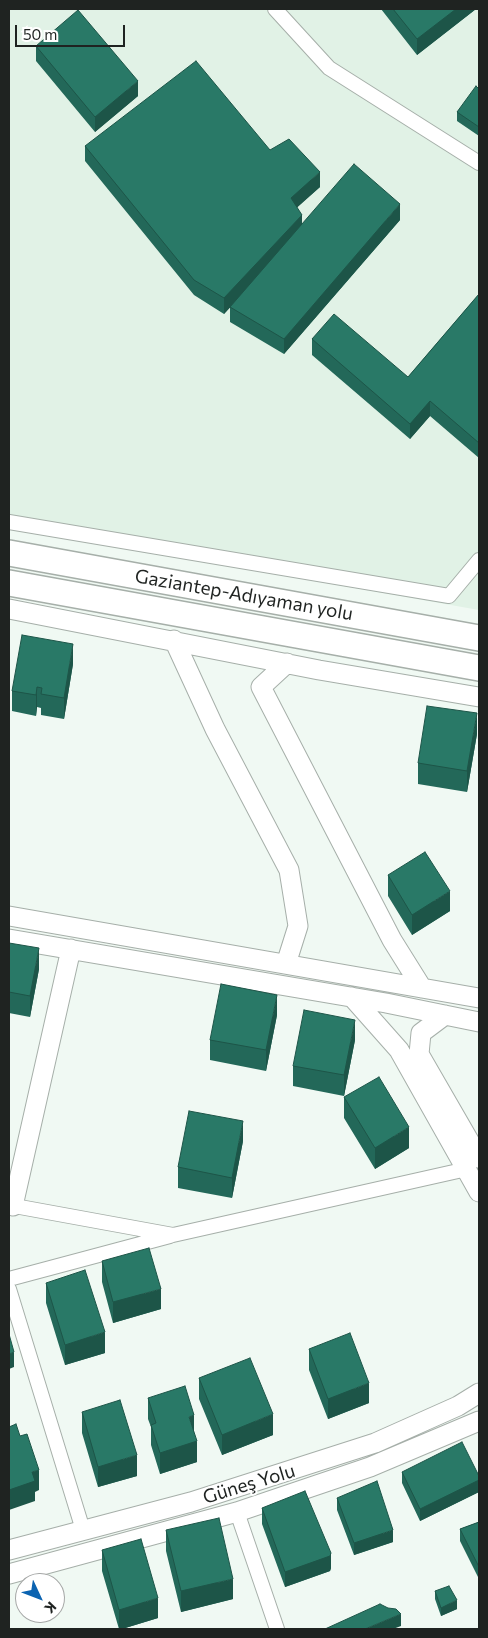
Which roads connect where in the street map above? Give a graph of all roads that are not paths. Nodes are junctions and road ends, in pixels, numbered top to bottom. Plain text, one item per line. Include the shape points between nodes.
1 (275, 9) edge
2 (479, 163) edge
3 (9, 522) edge
4 (9, 553) edge
5 (479, 560) edge
6 (9, 583) edge
7 (9, 609) edge
8 (479, 638) edge
9 (174, 640) junction
10 (287, 663) junction
11 (479, 668) edge
12 (479, 697) edge
13 (9, 916) edge
14 (9, 939) edge
15 (71, 949) junction
16 (286, 964) junction
17 (422, 988) junction
18 (352, 997) junction
19 (479, 998) edge
20 (445, 1015) junction
21 (479, 1022) edge
22 (473, 1164) edge
23 (479, 1192) edge
24 (11, 1205) edge
25 (173, 1235) junction
26 (9, 1279) edge
27 (9, 1290) edge
28 (479, 1393) edge
29 (479, 1421) edge
30 (237, 1512) junction
31 (83, 1530) junction
32 (9, 1550) edge
33 (9, 1574) edge
34 (277, 1629) edge

1 - 2 street via 329,68
3 - 5 street via 449,596
4 - 8 highway, Gaziantep-Adıyaman yolu
6 - 11 highway, Gaziantep-Adıyaman yolu
7 - 9 street
9 - 10 street
9 - 16 street via 215,729 289,870 298,926
10 - 12 street
10 - 17 street via 261,687 392,940
13 - 16 street
14 - 15 street
15 - 18 street
15 - 24 street
16 - 17 street
17 - 19 street
18 - 20 street
18 - 22 street via 399,1050
20 - 21 street
20 - 22 street via 421,1032 419,1054
22 - 23 street
22 - 25 street
24 - 25 street
25 - 26 street
27 - 31 street
28 - 31 street, Güneş Yolu via 458,1406 375,1443 191,1502
29 - 30 street, Güneş Yolu via 370,1467
30 - 33 street, Güneş Yolu
30 - 34 street
31 - 32 street, Güneş Yolu

